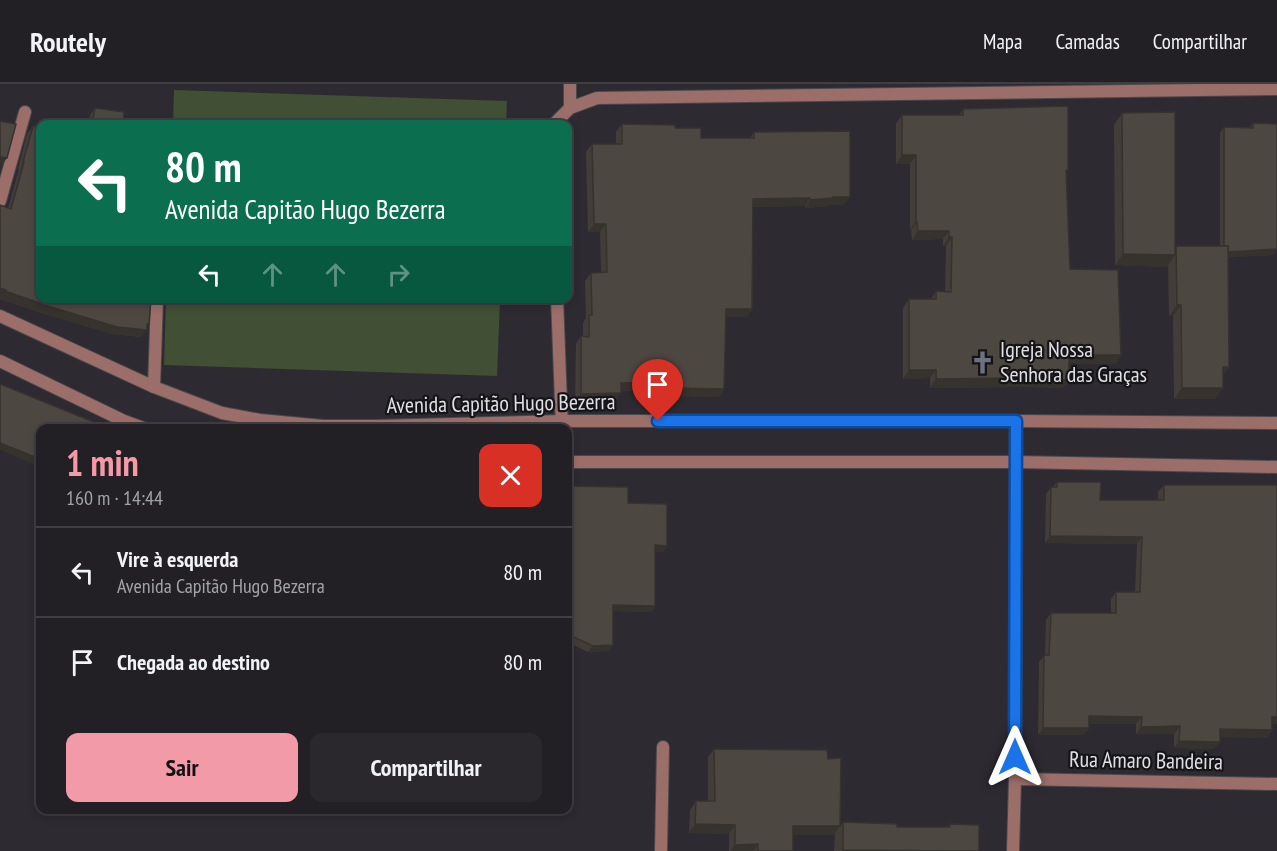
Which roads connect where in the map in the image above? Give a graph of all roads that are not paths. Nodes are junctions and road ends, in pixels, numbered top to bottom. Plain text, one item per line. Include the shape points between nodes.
1 (570, 84) edge
2 (1277, 89) edge
3 (570, 108) junction
4 (25, 112) dead end
5 (558, 120) edge
6 (0, 201) edge
7 (157, 303) edge
8 (557, 303) edge
9 (0, 316) edge
10 (0, 361) edge
11 (154, 387) junction
12 (1016, 421) junction
13 (1277, 423) edge
14 (132, 424) edge
15 (302, 424) edge
16 (562, 424) edge
17 (572, 425) edge
18 (572, 462) edge
19 (1016, 462) junction
20 (1277, 467) edge
21 (663, 747) dead end
22 (1015, 779) junction
23 (1277, 783) edge
24 (661, 851) edge
25 (1013, 851) edge

1 - 3 street
2 - 3 street via 616,97 597,98
3 - 5 street
4 - 6 street
7 - 11 street
8 - 16 street
9 - 11 street, Avenida Capitão Hugo Bezerra
10 - 14 street
11 - 15 street, Avenida Capitão Hugo Bezerra via 222,413
12 - 13 street, Avenida Capitão Hugo Bezerra
12 - 17 street, Avenida Capitão Hugo Bezerra
12 - 19 street
18 - 19 street
19 - 20 street
19 - 22 street
21 - 24 street
22 - 23 street, Rua Amaro Bandeira
22 - 25 street

